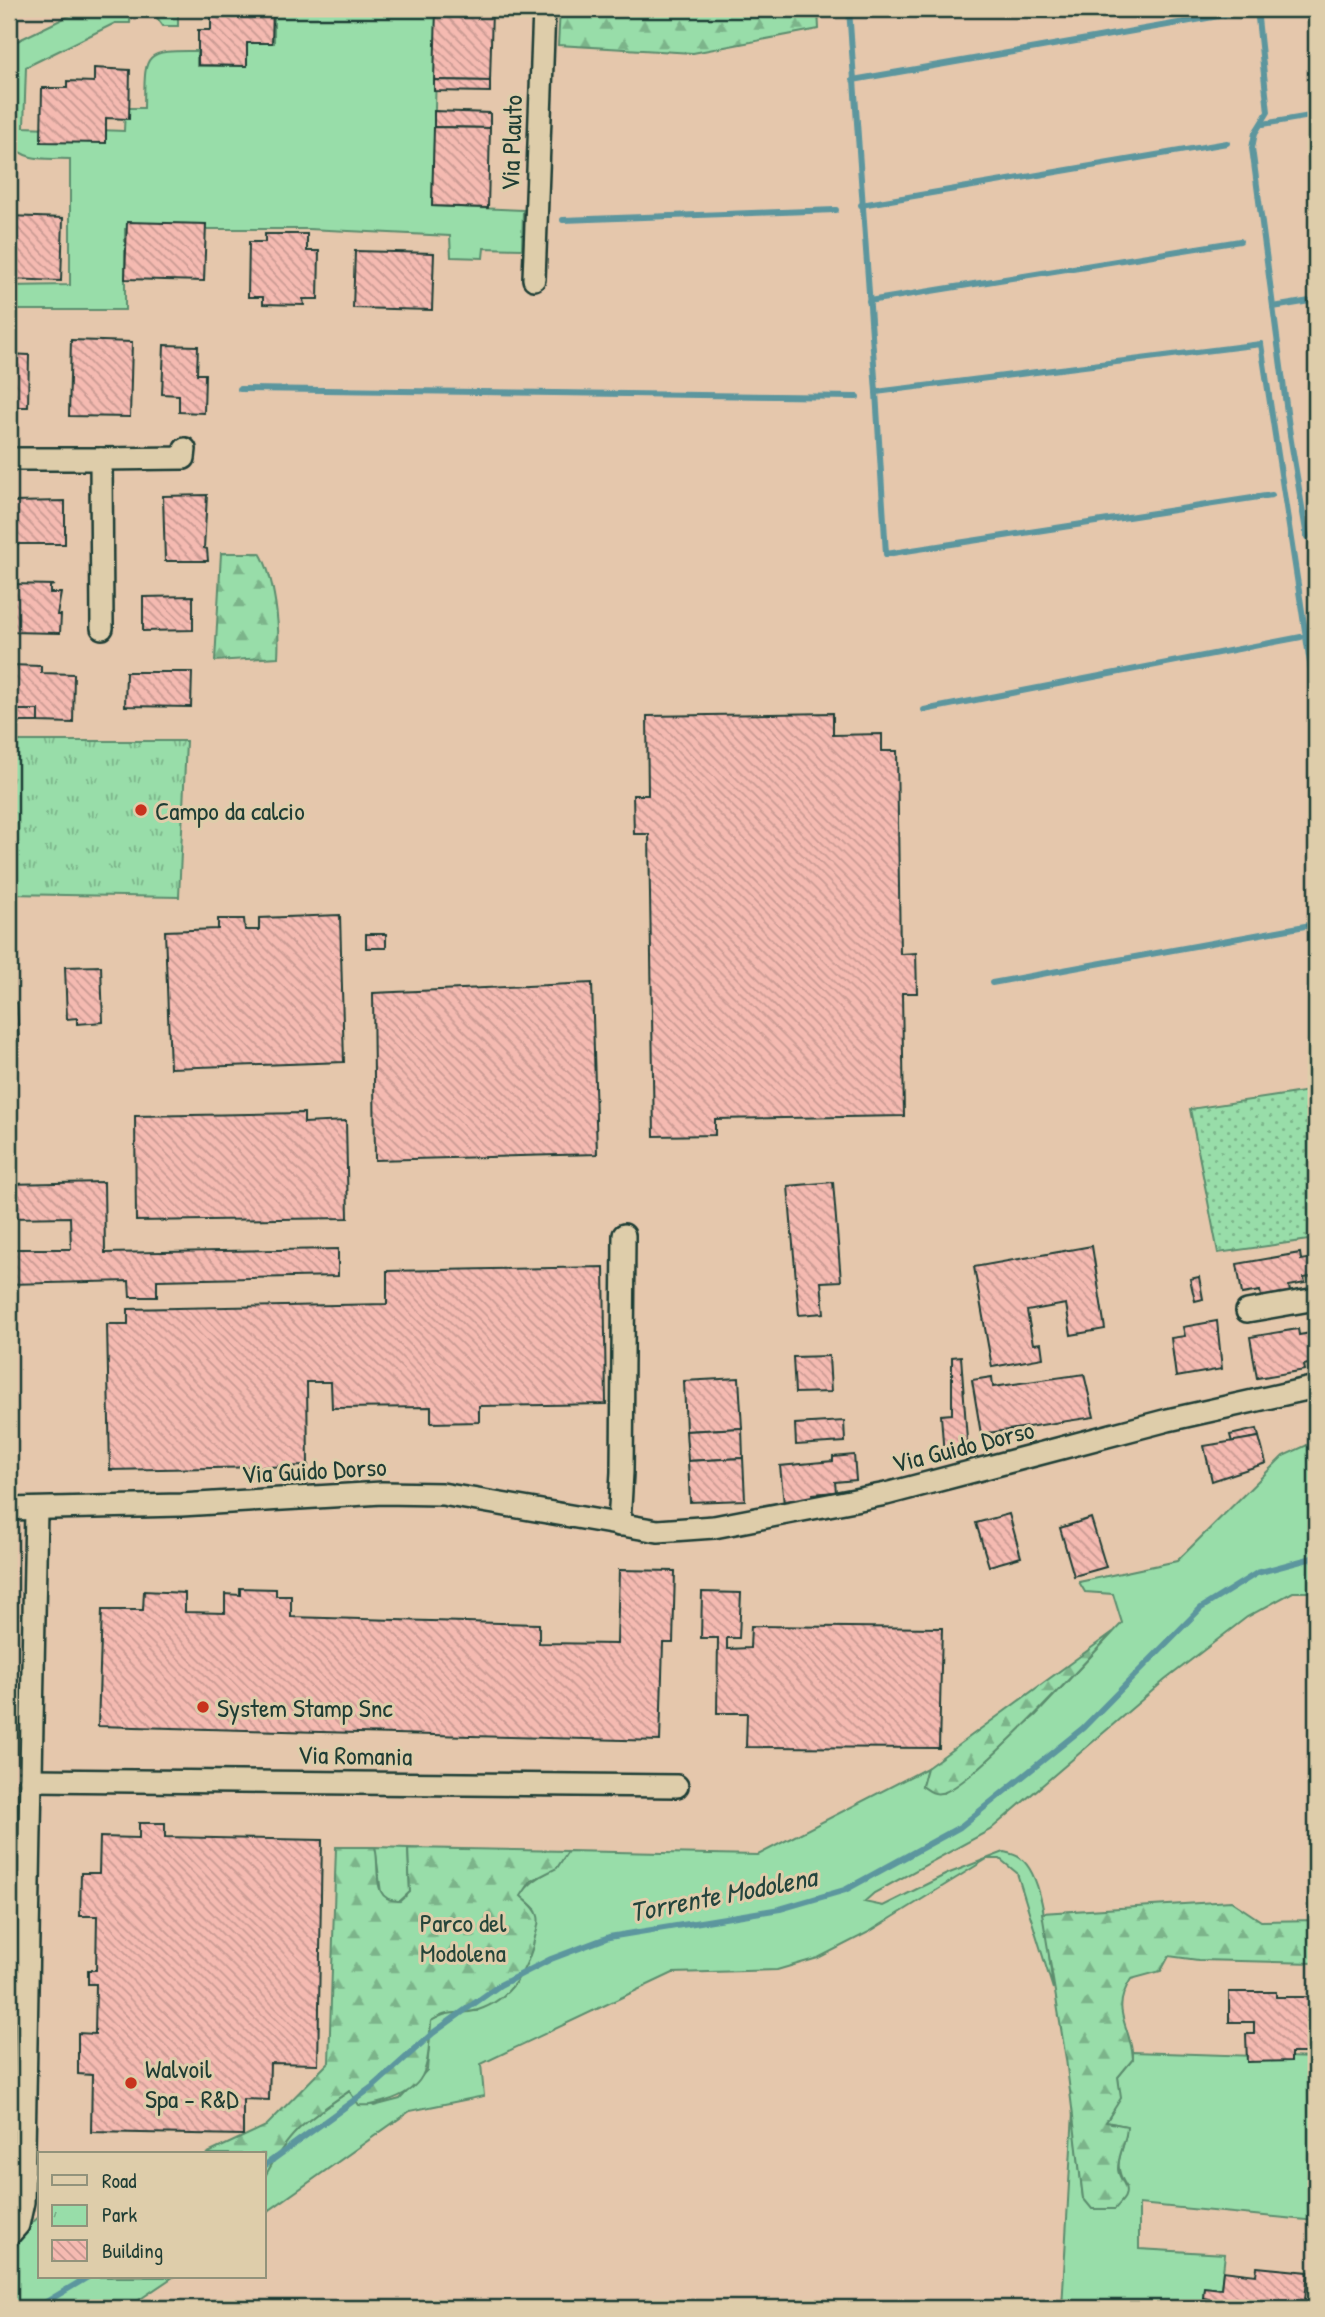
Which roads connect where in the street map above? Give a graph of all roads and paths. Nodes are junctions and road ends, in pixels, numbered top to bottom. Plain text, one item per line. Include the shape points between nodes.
1 (544, 9) edge
2 (534, 278) dead end
3 (185, 449) dead end
4 (9, 459) edge
5 (101, 459) junction
6 (102, 628) dead end
7 (624, 1235) dead end
8 (1316, 1299) edge
9 (1247, 1311) dead end
10 (1316, 1387) edge
11 (9, 1509) edge
12 (36, 1509) junction
13 (619, 1525) junction
14 (31, 1780) junction
15 (677, 1786) dead end
16 (9, 2235) edge

1 - 2 street, Via Plauto
3 - 5 street via 184,458
4 - 5 street
5 - 6 street
7 - 13 street
8 - 9 street
10 - 13 street, Via Guido Dorso via 1161,1421 886,1494 714,1527 658,1531
11 - 12 street, Via Guido Dorso
12 - 13 street, Via Guido Dorso via 430,1494
12 - 14 street
14 - 15 street, Via Romania
14 - 16 street via 23,2202 18,2225

